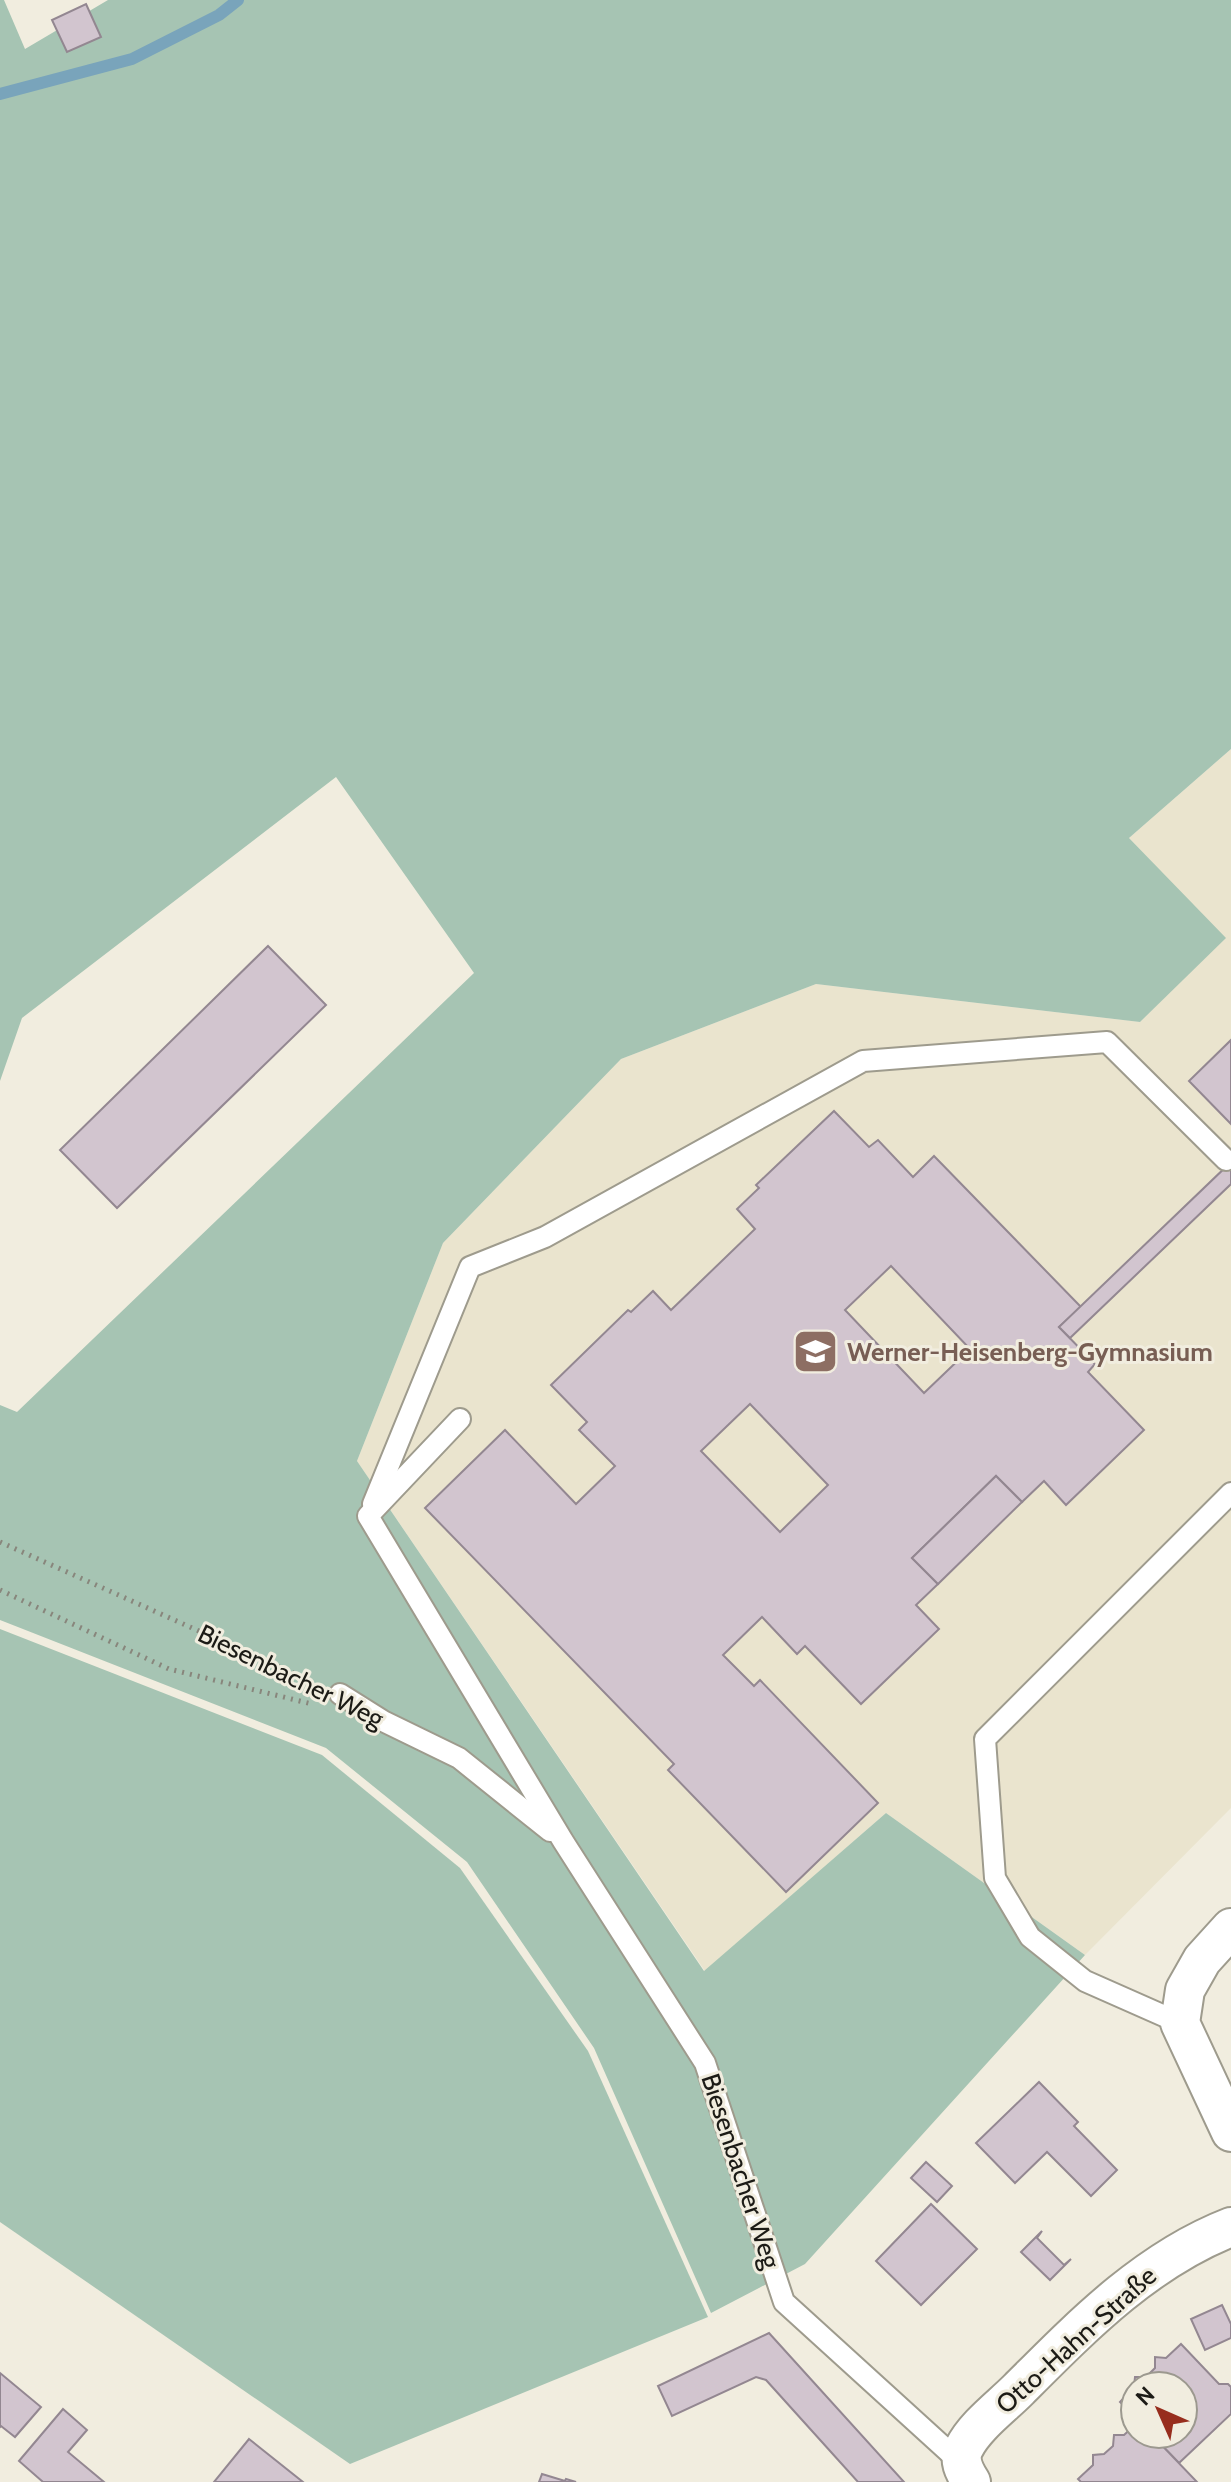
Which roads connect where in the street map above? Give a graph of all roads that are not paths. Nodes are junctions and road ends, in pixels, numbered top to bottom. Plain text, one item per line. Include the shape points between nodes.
1 (1226, 1160) dead end
2 (460, 1419) dead end
3 (1231, 1493) edge
4 (368, 1516) junction
5 (340, 1694) road end
6 (563, 1841) junction
7 (1231, 1928) edge
8 (1180, 2023) junction
9 (1231, 2132) edge
10 (1231, 2227) edge
11 (966, 2472) edge

1 - 4 lane via 1107,1042 863,1061 545,1237 470,1267
2 - 4 lane
3 - 8 lane via 985,1739 995,1878 1030,1937 1085,1981
4 - 6 lane, Biesenbacher Weg
5 - 6 lane, Biesenbacher Weg via 459,1758
6 - 11 lane, Biesenbacher Weg via 705,2063 784,2302
7 - 8 street via 1202,1960 1185,1990
8 - 9 street
10 - 11 street, Otto-Hahn-Straße via 1200,2239 1143,2274 1069,2339 978,2429 963,2449

